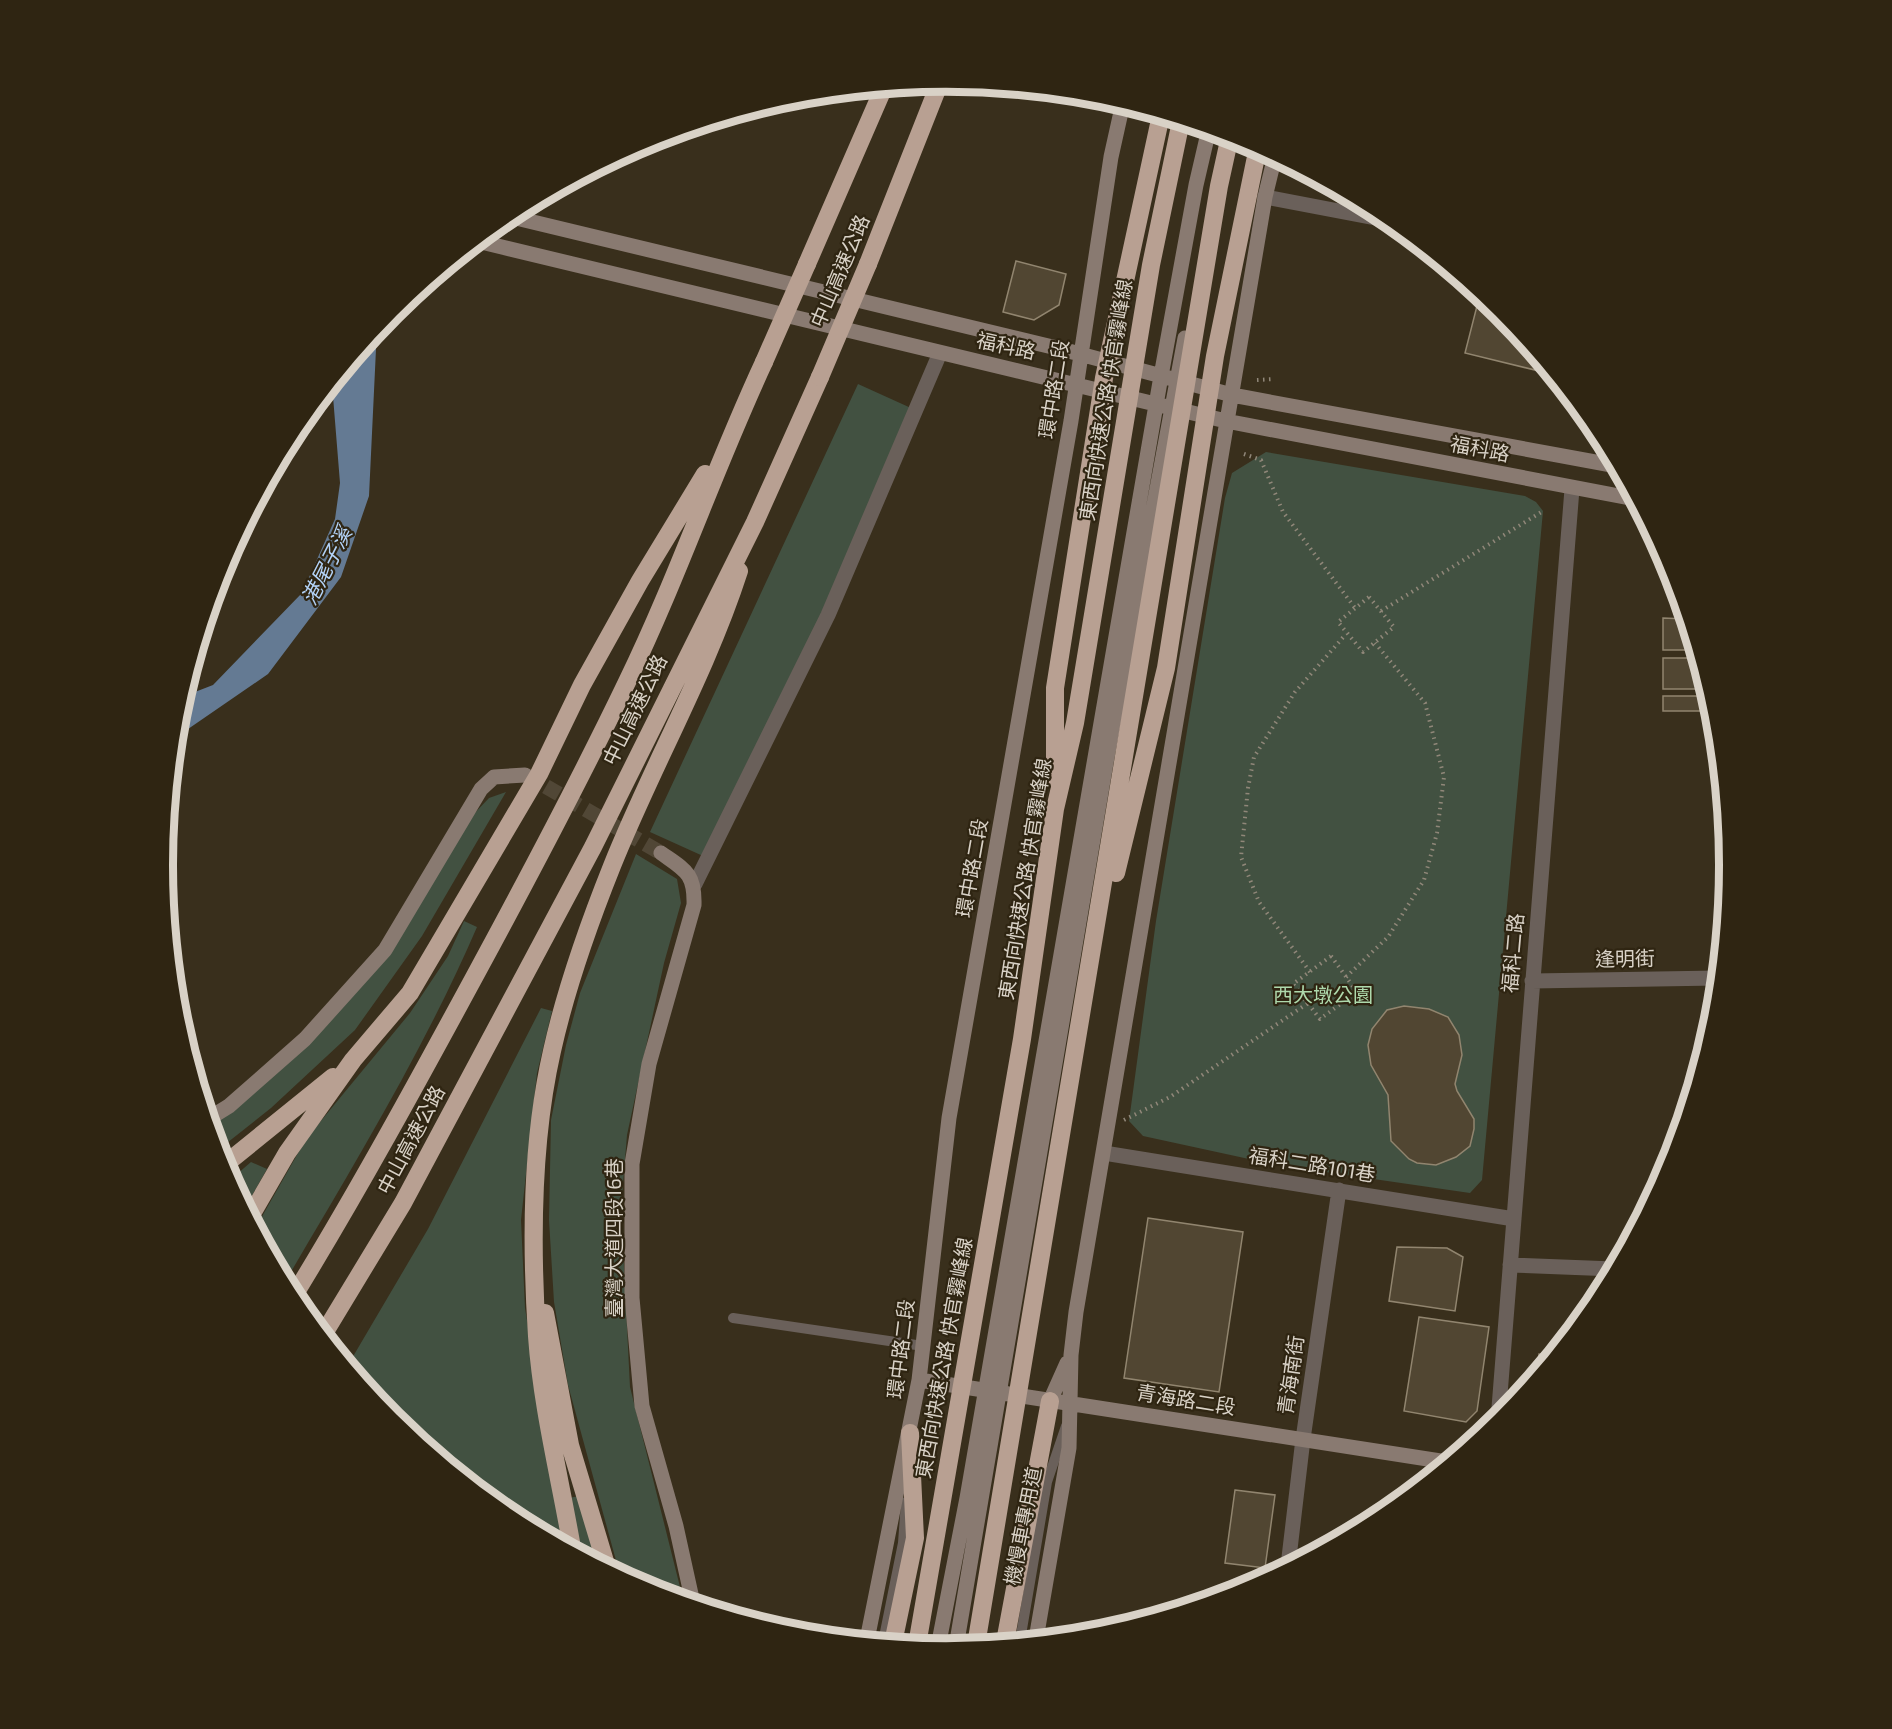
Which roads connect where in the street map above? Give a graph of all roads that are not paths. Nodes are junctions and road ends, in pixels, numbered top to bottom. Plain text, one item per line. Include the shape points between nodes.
1 (936, 92) edge
2 (881, 94) edge
3 (1122, 112) edge
4 (1159, 122) edge
5 (1179, 128) edge
6 (1207, 138) edge
7 (1223, 143) edge
8 (1228, 145) edge
9 (1256, 156) edge
10 (1273, 164) edge
11 (1265, 197) junction
12 (1366, 216) edge
13 (521, 219) edge
14 (487, 243) edge
15 (940, 353) junction
16 (1080, 354) junction
17 (1161, 376) junction
18 (1178, 379) junction
19 (1077, 383) junction
20 (1232, 395) junction
21 (1158, 403) junction
22 (1174, 407) junction
23 (1226, 421) junction
24 (733, 429) junction
25 (1607, 464) edge
26 (1572, 489) junction
27 (1626, 498) edge
28 (755, 522) junction
29 (525, 775) tunnel mouth
30 (1055, 809) junction
31 (661, 853) tunnel mouth
32 (695, 884) junction
33 (1091, 962) junction
34 (1710, 978) edge
35 (1532, 981) junction
36 (353, 1060) junction
37 (215, 1115) edge
38 (1104, 1153) junction
39 (232, 1159) edge
40 (1339, 1190) junction
41 (255, 1209) edge
42 (1514, 1219) junction
43 (534, 1255) junction
44 (1510, 1265) junction
45 (1604, 1269) edge
46 (299, 1287) edge
47 (733, 1318) dead end
48 (328, 1328) edge
49 (923, 1346) junction
50 (1071, 1355) junction
51 (919, 1380) junction
52 (993, 1393) junction
53 (1050, 1401) junction
54 (1068, 1404) junction
55 (1499, 1404) edge
56 (1068, 1420) junction
57 (910, 1433) junction
58 (1303, 1439) junction
59 (1438, 1461) edge
60 (571, 1540) edge
61 (909, 1540) junction
62 (1289, 1557) edge
63 (605, 1558) edge
64 (691, 1593) edge
65 (1017, 1614) junction
66 (1037, 1632) edge
67 (868, 1633) edge
68 (1019, 1634) edge
69 (885, 1635) edge
70 (1008, 1635) edge
71 (894, 1636) edge
72 (918, 1637) edge
73 (977, 1637) edge
74 (940, 1638) edge
75 (957, 1638) edge

1 - 28 highway, 中山高速公路, bridge via 868,264
2 - 24 highway, 中山高速公路, bridge
3 - 16 street, 環中路二段 via 1111,157
4 - 30 highway, bridge via 1104,378 1055,688
5 - 30 highway, 東西向快速公路 快官霧峰線, bridge via 1151,265 1075,723
6 - 17 street
7 - 18 street
8 - 33 highway, bridge
9 - 33 highway, bridge via 1215,356 1166,668 1129,827
10 - 11 street
11 - 12 street
11 - 20 street
13 - 16 street, 福科路
14 - 15 street, 福科路
15 - 19 street, 福科路
15 - 32 street via 828,615
16 - 17 street, 福科路
16 - 19 street, 環中路二段
17 - 18 street, 福科路
17 - 21 street
18 - 20 street, 福科路
18 - 22 street
19 - 21 street, 福科路
19 - 49 street, 環中路二段 via 949,1118
20 - 23 street
20 - 25 street, 福科路
21 - 22 street, 福科路
21 - 52 street
22 - 23 street, 福科路
22 - 52 street
23 - 26 street, 福科路
23 - 38 street
24 - 36 highway via 640,581 582,684 539,774 410,993
24 - 46 highway, 中山高速公路 via 628,680 551,833 405,1106
26 - 27 street, 福科路
26 - 35 street, 福科二路
28 - 43 highway via 721,627 612,866 562,1010 540,1130
28 - 48 highway, 中山高速公路 via 570,889 403,1203
29 - 37 street via 494,777 482,789 385,950 304,1039
30 - 72 highway, 東西向快速公路 快官霧峰線, bridge via 1020,1050
31 - 32 street via 686,870
32 - 64 street, 臺灣大道四段16巷 via 694,905 649,1064 632,1164 632,1287 642,1406
33 - 73 highway, bridge
34 - 35 street, 逢明街
35 - 42 street, 福科二路
36 - 39 highway
36 - 41 highway via 287,1153
38 - 40 street, 福科二路101巷
38 - 50 street
40 - 42 street, 福科二路101巷
40 - 58 street, 青海南街
42 - 44 street, 福科二路
43 - 60 highway via 537,1339
43 - 63 highway via 570,1445
44 - 45 street
44 - 55 street, 福科二路
47 - 49 lane
49 - 51 street, 環中路二段
50 - 53 street
50 - 54 street
51 - 52 street, 青海路二段
51 - 57 street, 環中路二段
52 - 53 street, 青海路二段
52 - 74 street
52 - 75 street
53 - 54 street, 青海路二段
53 - 65 highway
54 - 56 street
54 - 58 street, 青海路二段
56 - 65 lane, 機慢車專用道 via 1047,1482
56 - 66 street via 1069,1448
57 - 61 highway
57 - 67 street, 環中路二段
58 - 59 street, 青海路二段
58 - 62 street, 青海南街
61 - 69 lane
61 - 71 highway
65 - 68 lane, 機慢車專用道
65 - 70 highway

